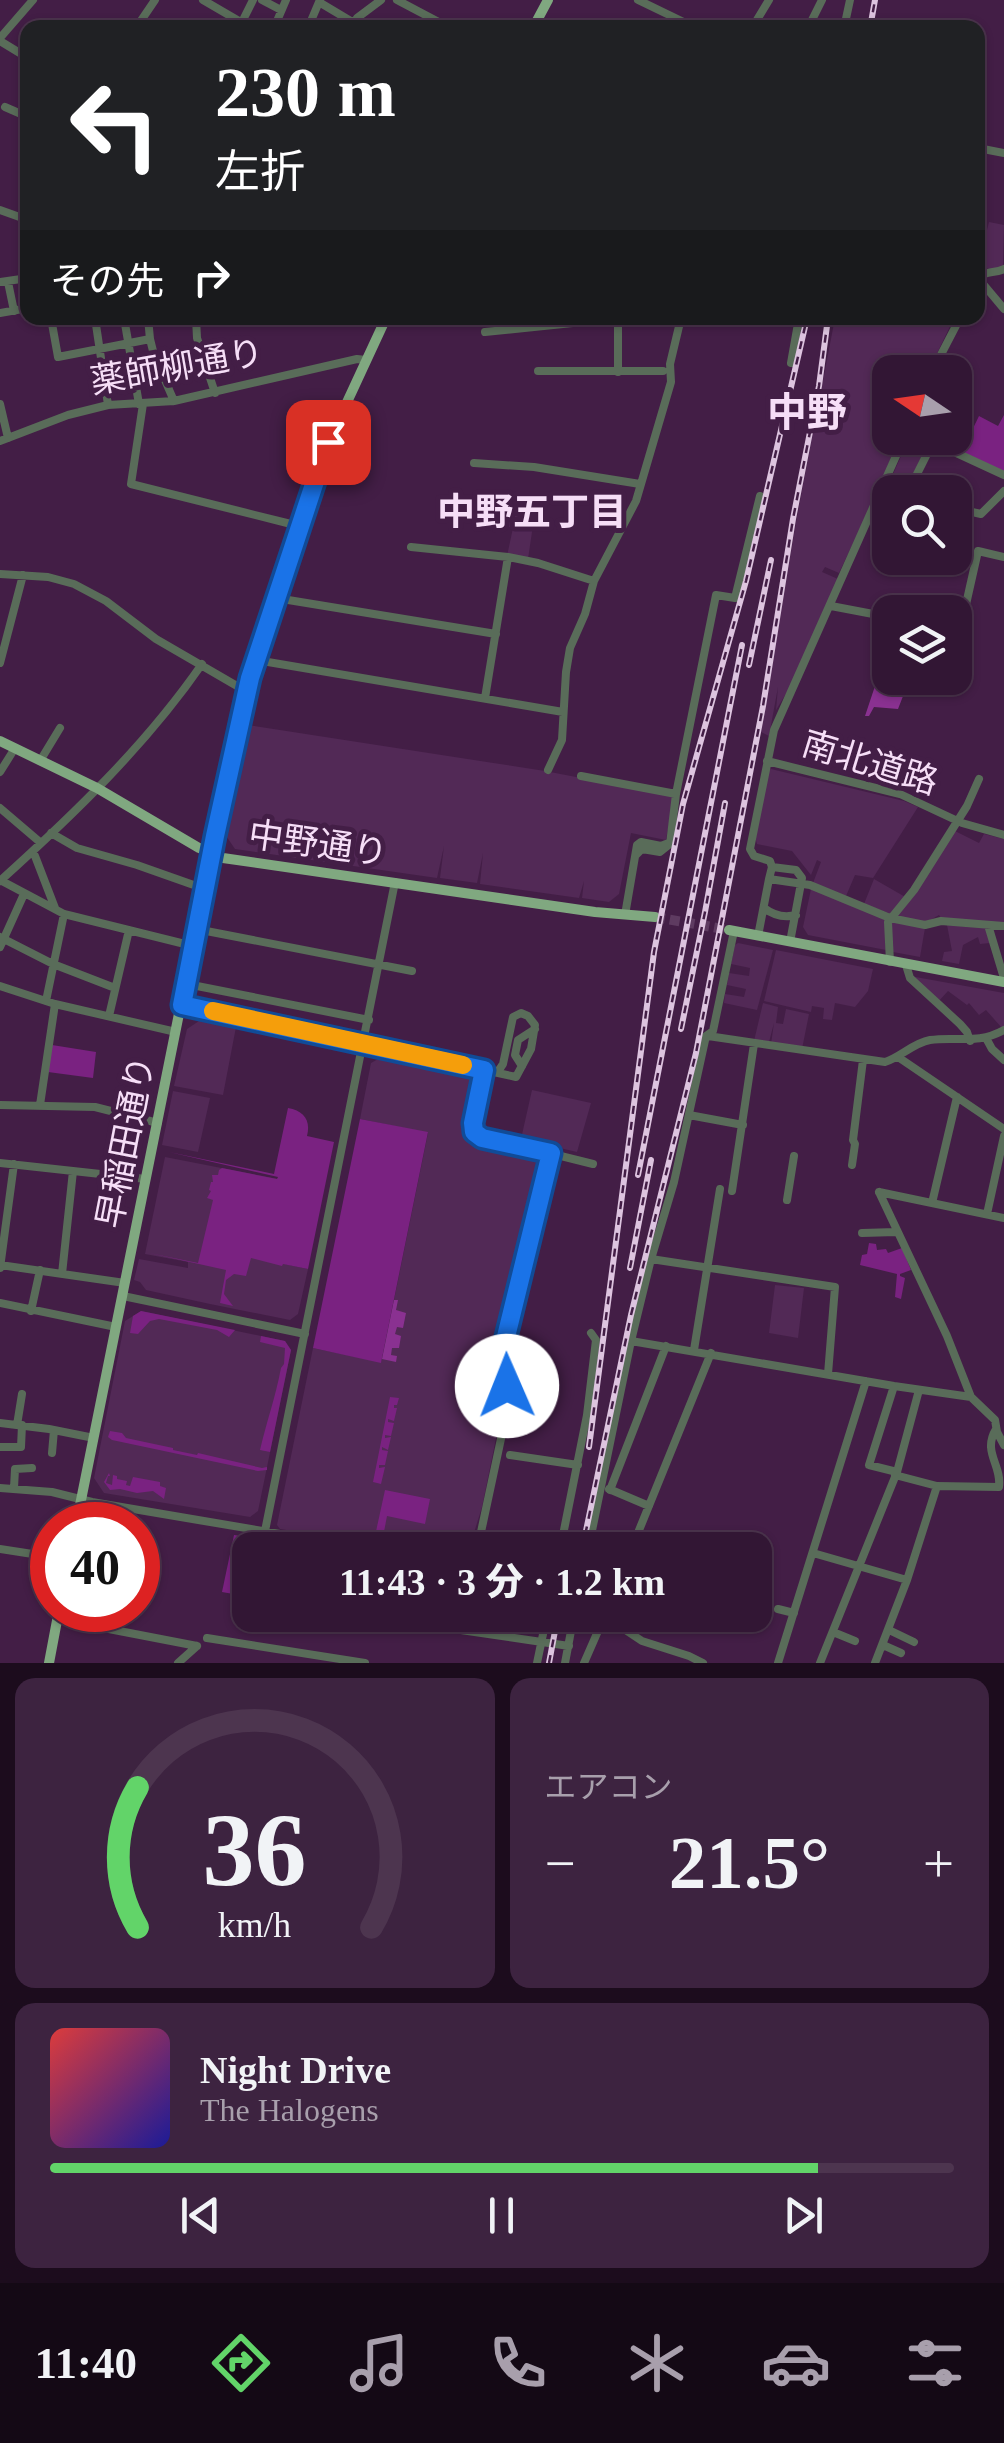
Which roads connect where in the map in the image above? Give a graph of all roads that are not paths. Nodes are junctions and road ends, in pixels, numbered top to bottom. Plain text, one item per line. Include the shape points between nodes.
1 (33, 0) edge
2 (204, 0) edge
3 (262, 0) edge
4 (286, 0) edge
5 (382, 0) edge
6 (397, 0) edge
7 (638, 0) edge
8 (320, 1) edge
9 (219, 4) edge
10 (281, 10) junction
11 (240, 20) edge
12 (277, 20) edge
13 (345, 20) edge
14 (358, 20) edge
15 (435, 20) edge
16 (679, 20) edge
17 (0, 40) edge
18 (5, 107) dead end
19 (20, 114) edge
20 (4, 282) edge
21 (985, 288) edge
22 (1004, 309) edge
23 (20, 310) edge
24 (14, 311) junction
25 (0, 314) edge
26 (52, 325) edge
27 (95, 325) edge
28 (125, 325) edge
29 (149, 325) edge
30 (196, 325) edge
31 (383, 325) edge
32 (552, 325) edge
33 (619, 325) edge
34 (679, 325) edge
35 (798, 325) edge
36 (956, 325) edge
37 (485, 332) dead end
38 (150, 339) junction
39 (128, 343) junction
40 (99, 349) junction
41 (941, 355) edge
42 (366, 360) junction
43 (791, 362) dead end
44 (538, 372) dead end
45 (618, 372) junction
46 (663, 372) dead end
47 (214, 394) junction
48 (174, 401) junction
49 (0, 404) edge
50 (141, 404) junction
51 (108, 405) junction
52 (4, 439) edge
53 (960, 455) edge
54 (474, 463) dead end
55 (1004, 476) edge
56 (640, 484) junction
57 (1004, 491) edge
58 (760, 496) dead end
59 (987, 508) junction
60 (1004, 509) edge
61 (972, 512) edge
62 (872, 516) edge
63 (299, 526) junction
64 (411, 547) dead end
65 (1004, 557) edge
66 (508, 558) junction
67 (0, 574) edge
68 (23, 575) junction
69 (594, 580) junction
70 (968, 595) edge
71 (276, 598) junction
72 (830, 606) junction
73 (872, 614) edge
74 (496, 634) junction
75 (0, 664) edge
76 (202, 664) junction
77 (255, 664) junction
78 (247, 690) junction
79 (485, 698) junction
80 (564, 712) junction
81 (60, 728) dead end
82 (0, 741) edge
83 (15, 748) junction
84 (40, 760) junction
85 (767, 761) junction
86 (548, 770) dead end
87 (0, 772) edge
88 (581, 776) dead end
89 (979, 779) dead end
90 (97, 788) junction
91 (676, 794) junction
92 (0, 808) edge
93 (957, 820) junction
94 (51, 833) junction
95 (1004, 835) edge
96 (41, 842) junction
97 (32, 852) junction
98 (212, 854) junction
99 (772, 867) junction
100 (769, 879) junction
101 (0, 880) edge
102 (395, 882) junction
103 (802, 884) junction
104 (204, 889) junction
105 (24, 894) junction
106 (764, 908) junction
107 (60, 912) junction
108 (625, 914) junction
109 (796, 915) junction
110 (655, 917) tunnel mouth
111 (890, 918) junction
112 (988, 925) junction
113 (1004, 926) edge
114 (129, 930) junction
115 (196, 930) junction
116 (732, 930) joint
117 (758, 936) junction
118 (1, 941) edge
119 (790, 942) junction
120 (193, 946) junction
121 (890, 962) junction
122 (54, 964) junction
123 (380, 964) junction
124 (906, 965) junction
125 (412, 971) dead end
126 (1004, 980) edge
127 (186, 982) junction
128 (0, 986) edge
129 (115, 988) junction
130 (51, 1002) junction
131 (182, 1005) junction
132 (108, 1016) junction
133 (369, 1020) junction
134 (535, 1029) junction
135 (1004, 1030) edge
136 (176, 1032) junction
137 (706, 1036) junction
138 (986, 1038) junction
139 (970, 1040) junction
140 (364, 1044) junction
141 (754, 1044) junction
142 (898, 1056) junction
143 (863, 1060) junction
144 (1004, 1060) edge
145 (522, 1066) junction
146 (488, 1071) junction
147 (957, 1097) junction
148 (0, 1104) edge
149 (40, 1105) junction
150 (689, 1116) junction
151 (158, 1123) junction
152 (743, 1125) junction
153 (1004, 1132) edge
154 (551, 1153) junction
155 (794, 1156) dead end
156 (0, 1163) edge
157 (14, 1164) junction
158 (593, 1164) dead end
159 (852, 1165) dead end
160 (73, 1172) junction
161 (146, 1179) junction
162 (720, 1189) dead end
163 (732, 1191) dead end
164 (787, 1200) dead end
165 (932, 1203) junction
166 (987, 1214) junction
167 (1004, 1218) edge
168 (896, 1232) junction
169 (862, 1233) dead end
170 (651, 1259) junction
171 (0, 1266) edge
172 (708, 1268) junction
173 (40, 1270) junction
174 (62, 1274) junction
175 (125, 1283) junction
176 (122, 1296) junction
177 (0, 1304) edge
178 (31, 1310) junction
179 (116, 1327) junction
180 (591, 1333) dead end
181 (305, 1334) junction
182 (631, 1341) junction
183 (666, 1346) junction
184 (694, 1350) junction
185 (711, 1353) junction
186 (828, 1374) junction
187 (866, 1381) junction
188 (894, 1386) junction
189 (919, 1390) junction
190 (22, 1394) dead end
191 (971, 1397) junction
192 (1004, 1408) edge
193 (0, 1423) edge
194 (996, 1424) junction
195 (20, 1425) junction
196 (54, 1430) junction
197 (94, 1438) junction
198 (1004, 1445) edge
199 (0, 1447) edge
200 (52, 1453) dead end
201 (510, 1455) dead end
202 (578, 1465) junction
203 (32, 1468) dead end
204 (896, 1474) junction
205 (937, 1486) junction
206 (0, 1488) edge
207 (14, 1488) junction
208 (605, 1488) junction
209 (82, 1500) junction
210 (649, 1506) junction
211 (265, 1531) junction
212 (271, 1532) edge
213 (482, 1532) edge
214 (564, 1532) edge
215 (593, 1532) edge
216 (638, 1532) edge
217 (0, 1550) edge
218 (813, 1552) junction
219 (30, 1554) edge
220 (859, 1566) junction
221 (907, 1580) junction
222 (830, 1599) dead end
223 (844, 1603) junction
224 (778, 1609) dead end
225 (794, 1613) junction
226 (889, 1630) junction
227 (55, 1632) edge
228 (136, 1632) edge
229 (471, 1632) edge
230 (544, 1632) edge
231 (571, 1632) edge
232 (597, 1632) edge
233 (629, 1632) edge
234 (833, 1632) junction
235 (208, 1638) dead end
236 (542, 1640) junction
237 (855, 1641) dead end
238 (914, 1642) dead end
239 (883, 1645) junction
240 (569, 1646) junction
241 (677, 1652) junction
242 (901, 1654) dead end
243 (304, 1659) edge
244 (49, 1663) edge
245 (178, 1663) edge
246 (366, 1663) edge
247 (537, 1663) edge
248 (565, 1663) edge
249 (584, 1663) edge
250 (672, 1663) edge
251 (703, 1663) edge
252 (778, 1663) edge
253 (820, 1663) edge
254 (875, 1663) edge

1 - 17 street
2 - 9 street
3 - 10 street
4 - 10 street
5 - 14 street
6 - 15 street
7 - 16 street
8 - 13 street
9 - 11 street
10 - 12 street
18 - 19 street
20 - 24 street
21 - 22 street
23 - 24 street
24 - 25 street
26 - 40 street via 58,358
27 - 40 street
28 - 39 street
29 - 38 street
30 - 47 street
31 - 42 main road, 早稲田通り
32 - 37 street
33 - 45 street
34 - 56 street
35 - 43 street
36 - 41 street
38 - 39 street
38 - 48 street
39 - 40 street
39 - 50 street
40 - 51 street
42 - 47 street, 薬師柳通り
42 - 63 main road, 早稲田通り
44 - 45 street
45 - 46 street
47 - 48 street, 薬師柳通り
48 - 50 street, 薬師柳通り
49 - 52 street
50 - 51 street, 薬師柳通り
50 - 63 street via 130,484
51 - 52 street, 薬師柳通り
53 - 55 street
54 - 56 street
56 - 69 street
57 - 59 street
58 - 91 street via 736,598 711,594
59 - 60 street
59 - 61 street
62 - 72 street
63 - 71 main road, 早稲田通り
64 - 66 street
65 - 70 street via 978,551
66 - 69 street
66 - 74 street
67 - 68 street
68 - 75 street
68 - 76 street via 74,584
69 - 80 street via 570,648
71 - 74 street
71 - 77 main road, 早稲田通り
72 - 73 street
72 - 85 street via 772,735
74 - 79 street
76 - 78 street
76 - 90 street
77 - 78 main road, 早稲田通り
77 - 79 street
78 - 98 main road, 早稲田通り
79 - 80 street
80 - 86 street via 561,745
81 - 84 street
82 - 83 main road, 中野通り
83 - 84 main road, 中野通り
83 - 87 street
84 - 90 main road, 中野通り
85 - 93 street, 南北道路 via 900,794
85 - 99 street via 750,849
88 - 91 street
89 - 93 street
90 - 94 street
90 - 98 main road, 中野通り
91 - 108 street via 668,846 636,855
92 - 96 street
93 - 95 street, 南北道路
93 - 111 street
94 - 96 street
94 - 104 street via 77,848
96 - 97 street
97 - 101 street
97 - 107 street
98 - 102 main road, 中野通り
98 - 104 main road, 早稲田通り
99 - 100 street
99 - 103 street via 796,870
100 - 103 street
100 - 106 street
101 - 105 street
102 - 108 main road, 中野通り
102 - 123 street
103 - 109 street
103 - 111 street
104 - 115 main road, 早稲田通り
105 - 107 street
105 - 118 street
106 - 109 street
106 - 117 street
107 - 114 street
107 - 122 street
108 - 110 main road, 中野通り
109 - 119 street
111 - 112 street
111 - 121 street
112 - 113 street
112 - 126 street
114 - 120 street
114 - 129 street
115 - 120 main road, 早稲田通り
115 - 123 street
116 - 117 main road
116 - 137 street via 714,1031
117 - 119 main road
118 - 122 street
119 - 121 main road
120 - 127 main road, 早稲田通り
121 - 124 main road
122 - 129 street
122 - 130 street
123 - 125 street
123 - 133 street
124 - 126 main road
124 - 139 street via 908,976
127 - 131 main road, 早稲田通り
127 - 133 street
128 - 130 street
129 - 132 street
130 - 132 street
130 - 149 street
131 - 136 main road, 早稲田通り
131 - 140 street
132 - 136 street
133 - 140 street
134 - 145 street
134 - 145 street via 518,1040 515,1055
134 - 146 street via 526,1014 516,1014 503,1064
135 - 138 street
136 - 151 main road, 早稲田通り
137 - 141 street
137 - 150 street
138 - 139 street
138 - 144 street
139 - 142 street via 924,1041
140 - 146 street
140 - 181 street
141 - 143 street
141 - 152 street
142 - 143 street
142 - 147 street
143 - 159 street
145 - 146 street via 516,1077
146 - 154 street via 474,1132
147 - 153 street
147 - 165 street
148 - 149 street
149 - 151 street via 95,1107
150 - 152 street
150 - 170 street
151 - 161 main road, 早稲田通り
152 - 163 street
153 - 166 street
154 - 158 street
154 - 213 street via 503,1349 508,1406
155 - 164 street
156 - 157 street
157 - 160 street
157 - 171 street
160 - 161 street
160 - 174 street
161 - 175 main road, 早稲田通り
162 - 172 street
165 - 166 street
165 - 168 street via 879,1192
166 - 167 street
168 - 169 street
168 - 191 street
170 - 172 street
170 - 182 street
171 - 173 street
172 - 184 street
172 - 186 street via 835,1287
173 - 174 street
173 - 178 street
174 - 175 street
175 - 176 main road, 早稲田通り
176 - 179 main road, 早稲田通り
176 - 181 street
177 - 178 street
178 - 179 street
179 - 197 main road, 早稲田通り
180 - 202 street via 596,1340
181 - 211 street
182 - 183 street
182 - 208 street
183 - 184 street
183 - 208 street
184 - 185 street
185 - 186 street
185 - 210 street
186 - 187 street
187 - 188 street
187 - 218 street
188 - 189 street
188 - 204 street via 870,1465
189 - 191 street
189 - 204 street
190 - 195 street
191 - 194 street
192 - 194 street
193 - 195 street
194 - 198 street
194 - 205 street via 990,1444 999,1487
195 - 196 street
195 - 199 street via 21,1447
196 - 197 street
196 - 200 street
197 - 209 main road, 早稲田通り
201 - 202 street
202 - 214 street
203 - 207 street via 15,1468
204 - 205 street
204 - 220 street
205 - 221 street
206 - 207 street
207 - 209 street
208 - 210 street
208 - 215 street
209 - 211 street
210 - 216 street
211 - 212 street
217 - 219 street
218 - 220 street
218 - 225 street
220 - 221 street
220 - 223 street
221 - 226 street
222 - 223 street
223 - 234 street
224 - 225 street
225 - 252 street
226 - 238 street
226 - 239 street
227 - 244 main road
228 - 245 street via 197,1646
229 - 236 street
230 - 236 street
231 - 240 street
232 - 249 street
233 - 241 street
234 - 237 street
234 - 253 street
235 - 243 street
236 - 240 street
236 - 247 street
239 - 242 street
239 - 254 street
240 - 248 street
241 - 250 street
241 - 251 street
243 - 246 street

